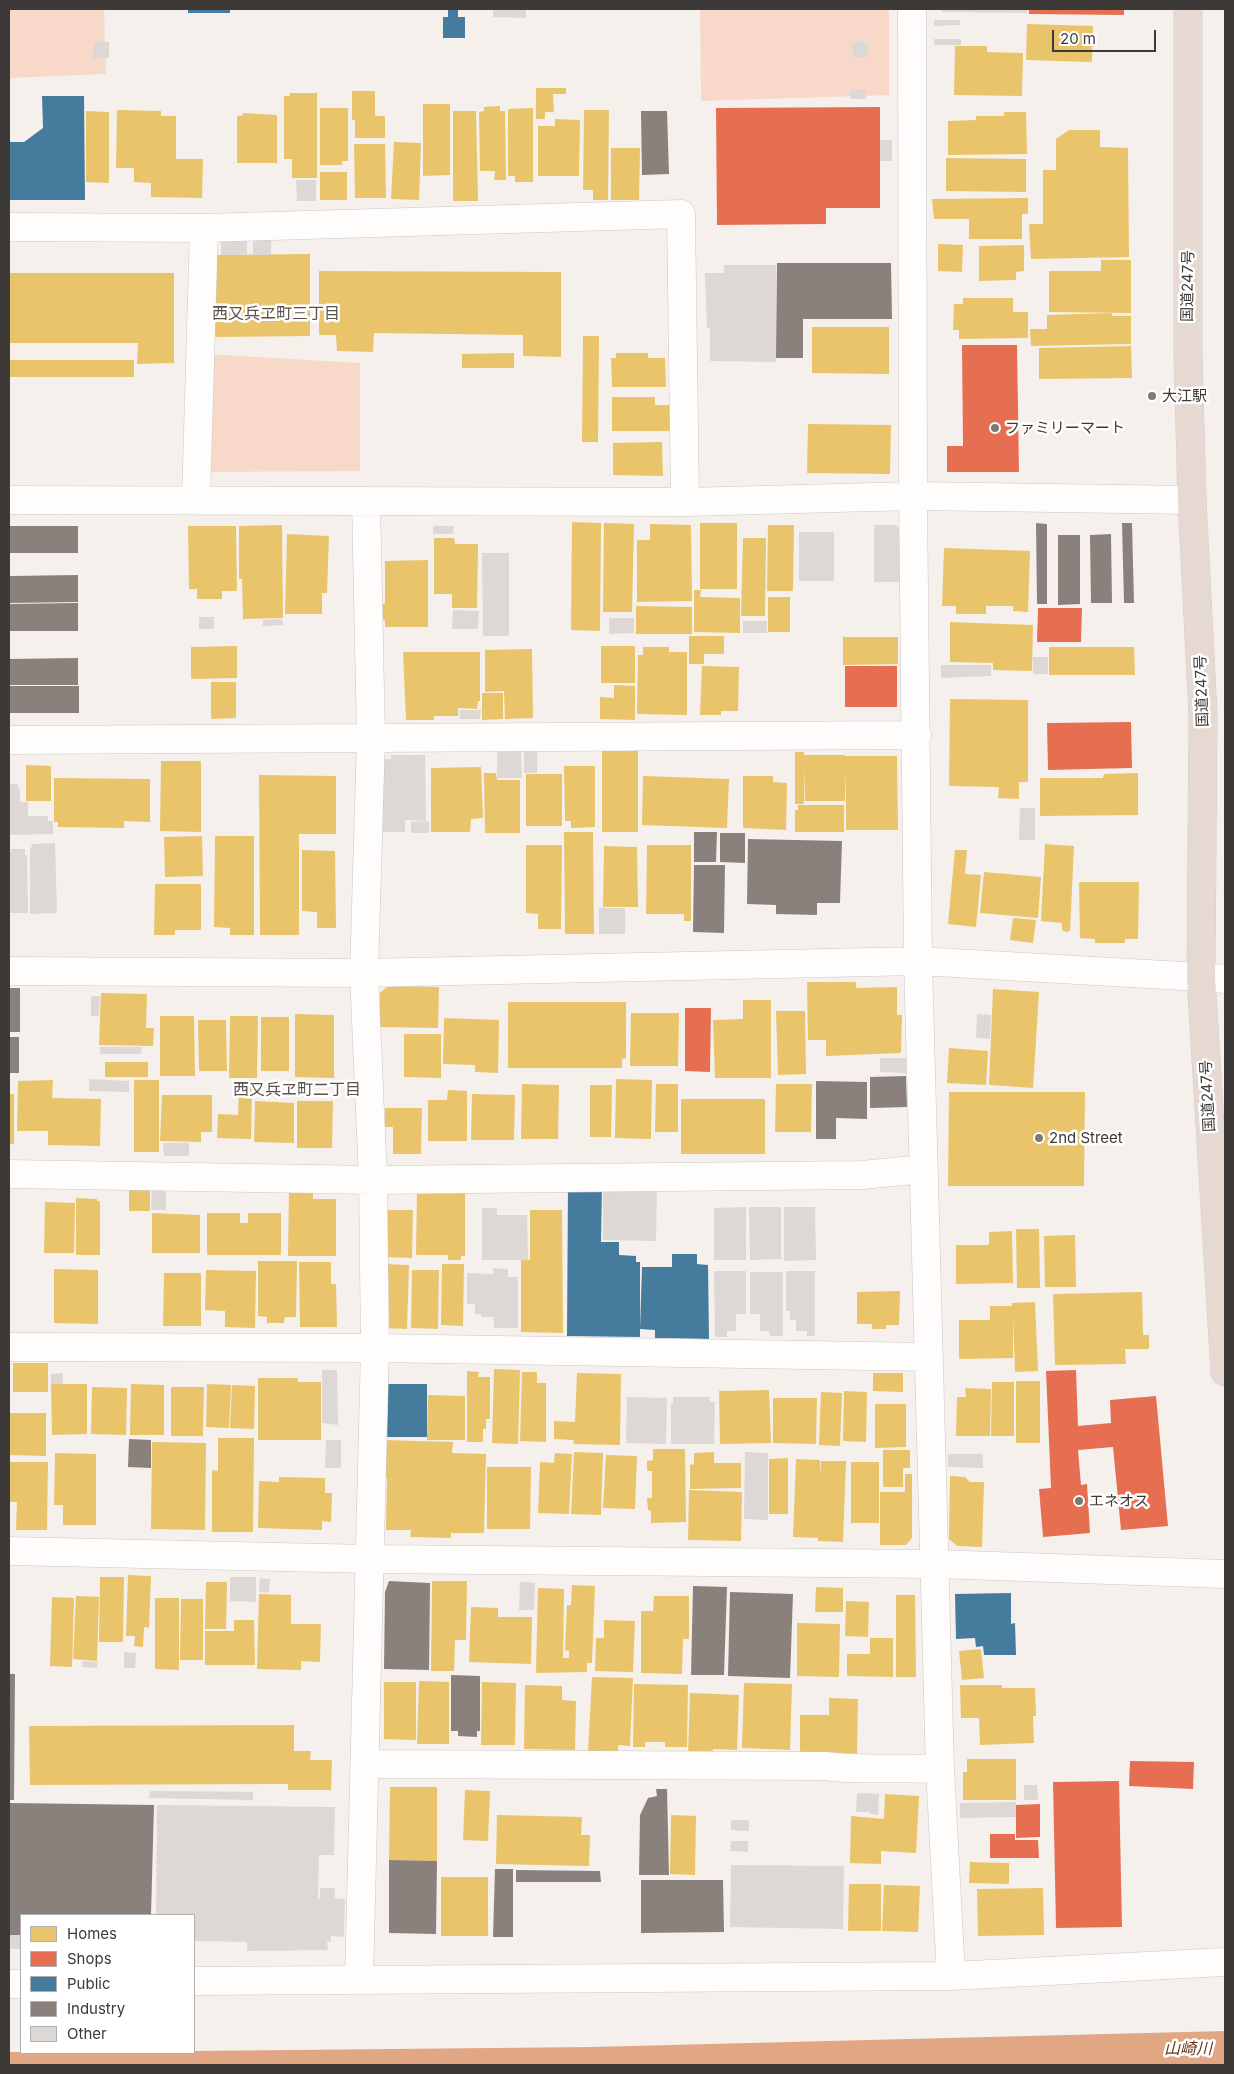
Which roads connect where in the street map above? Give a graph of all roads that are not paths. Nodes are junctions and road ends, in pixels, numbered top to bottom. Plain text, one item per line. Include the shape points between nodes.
1 (912, 9) edge
2 (1188, 9) edge
3 (9, 227) edge
4 (204, 228) junction
5 (913, 496) junction
6 (9, 500) edge
7 (196, 500) junction
8 (1192, 500) junction
9 (366, 501) junction
10 (685, 502) junction
11 (917, 735) junction
12 (371, 738) junction
13 (9, 740) edge
14 (918, 961) junction
15 (9, 971) edge
16 (364, 973) junction
17 (1213, 978) edge
18 (924, 1169) junction
19 (9, 1174) edge
20 (373, 1180) junction
21 (9, 1347) edge
22 (375, 1348) junction
23 (929, 1357) junction
24 (1225, 1372) edge
25 (9, 1551) edge
26 (370, 1559) junction
27 (936, 1564) junction
28 (1225, 1574) edge
29 (365, 1764) junction
30 (940, 1770) junction
31 (1225, 1962) edge
32 (951, 1976) junction
33 (359, 1979) junction
34 (195, 1981) edge

1 - 5 street
2 - 8 highway, 国道247号 via 1188,354
3 - 4 street
4 - 7 street
4 - 10 street via 681,214
5 - 8 street
5 - 10 street
5 - 11 street
6 - 7 street
7 - 9 street
8 - 17 highway, 国道247号 via 1204,714
9 - 10 street
9 - 12 street
11 - 12 street
11 - 14 street
12 - 13 street
12 - 16 street
14 - 16 street
14 - 17 street
14 - 18 street
15 - 16 street
16 - 20 street
17 - 24 highway, 国道247号
18 - 20 street via 862,1175
18 - 23 street
19 - 20 street
20 - 22 street
21 - 22 street
22 - 23 street
22 - 26 street
23 - 27 street
25 - 26 street
26 - 27 street
26 - 29 street
27 - 28 street
27 - 30 street
29 - 30 street via 825,1766 854,1770
29 - 33 street
30 - 32 street
31 - 32 street
32 - 33 street
33 - 34 street

